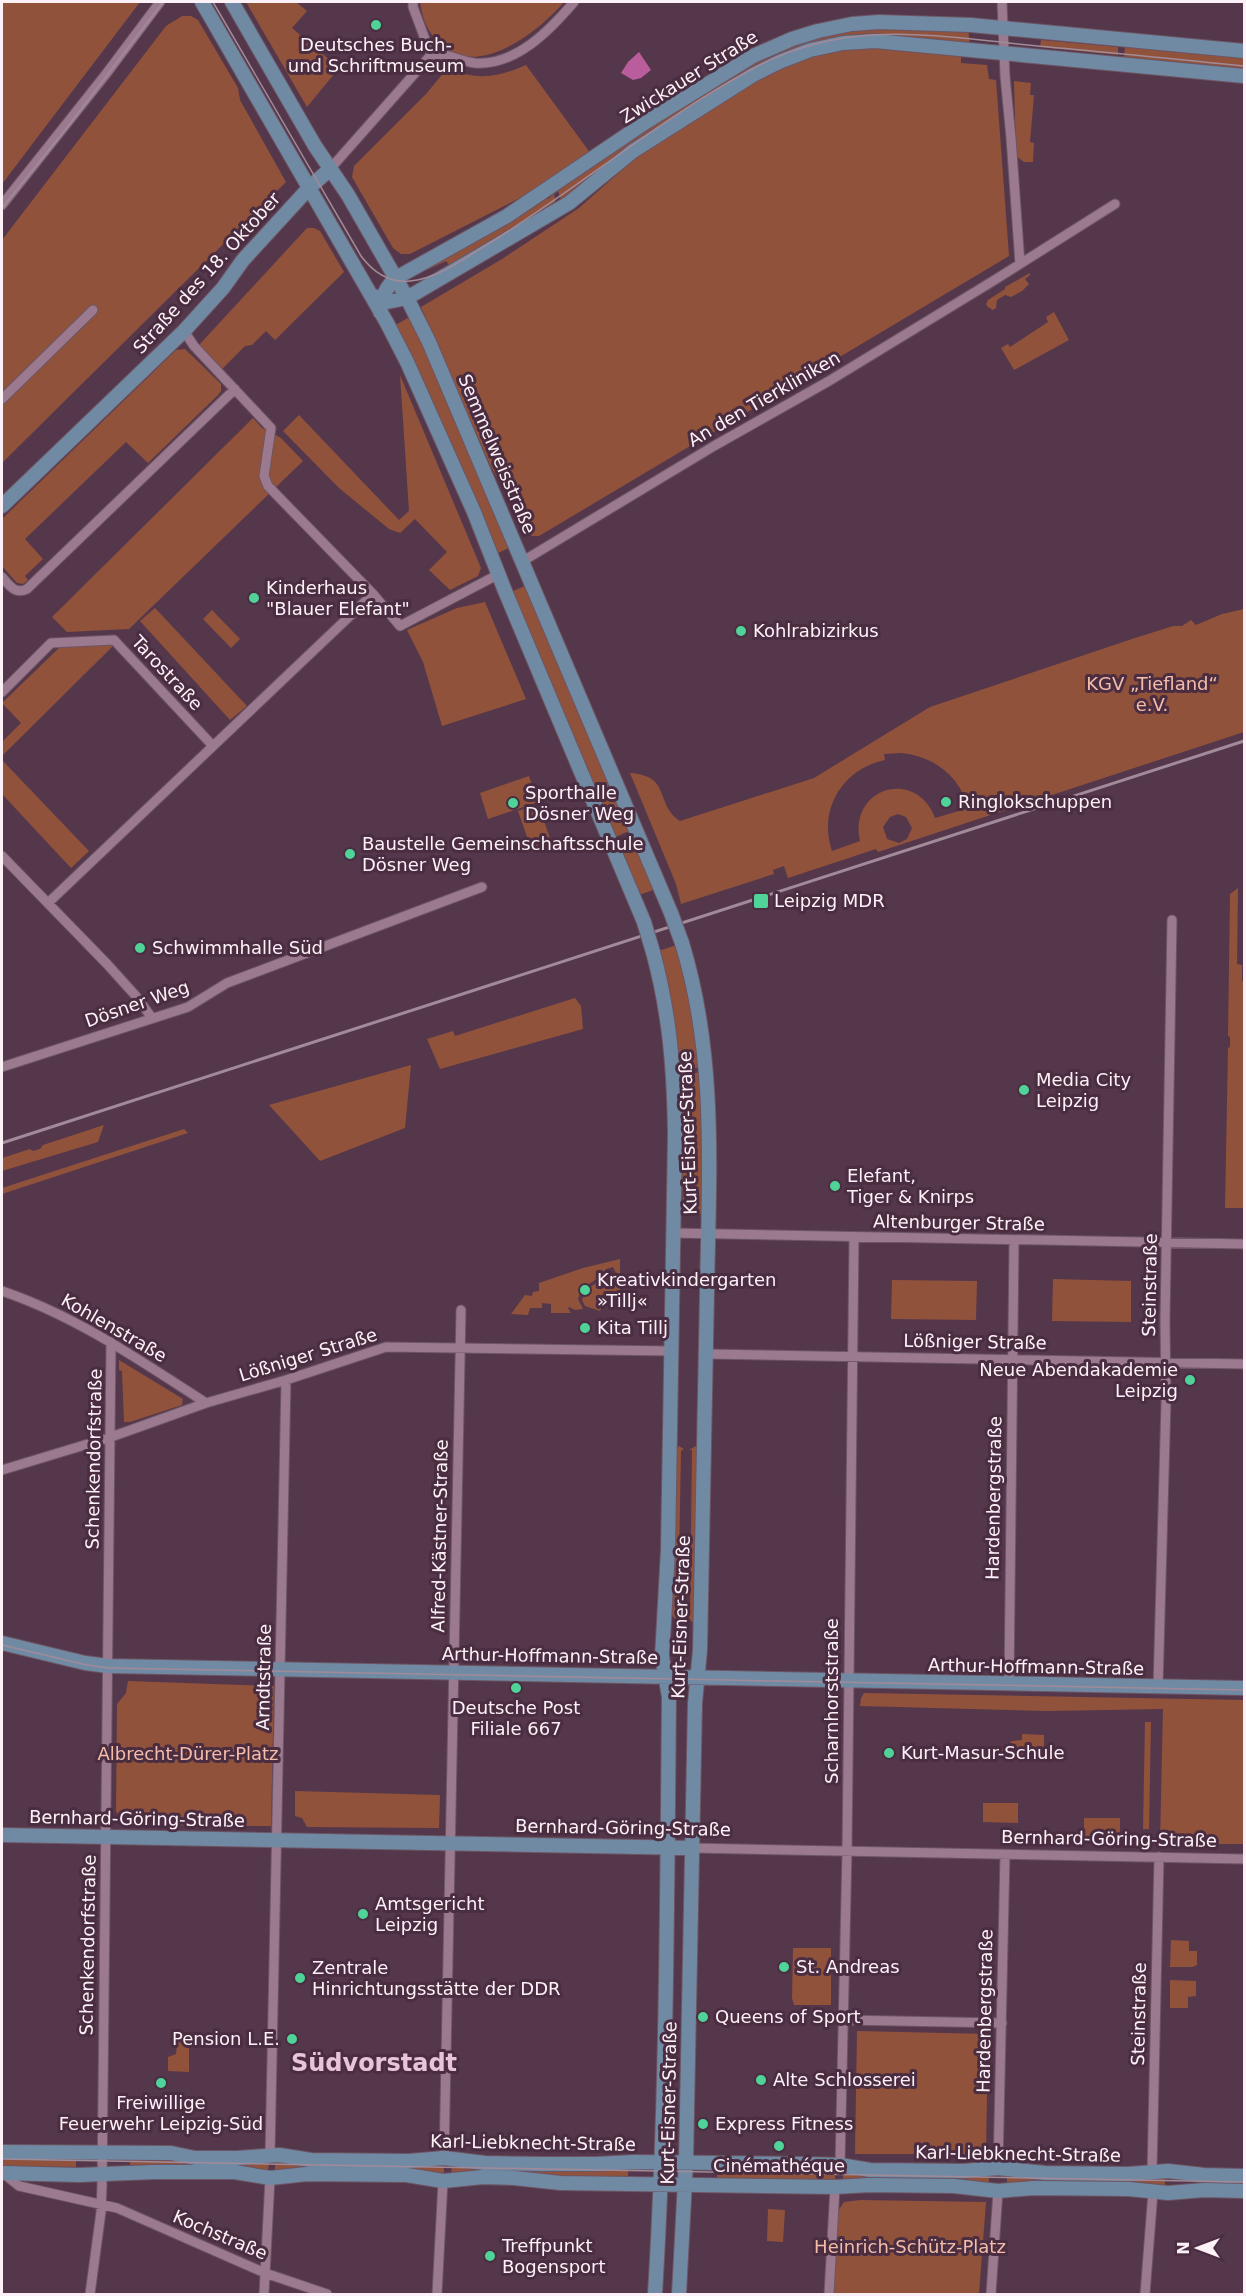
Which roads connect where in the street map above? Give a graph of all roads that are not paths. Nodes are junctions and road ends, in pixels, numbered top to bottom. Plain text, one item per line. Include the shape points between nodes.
1 (159, 2) edge
2 (202, 2) edge
3 (232, 2) edge
4 (413, 2) edge
5 (574, 2) edge
6 (1002, 2) edge
7 (1003, 28) junction
8 (1245, 51) edge
9 (1004, 53) junction
10 (430, 55) junction
11 (1245, 76) edge
12 (330, 170) junction
13 (309, 188) junction
14 (1115, 204) dead end
15 (2, 205) edge
16 (1020, 264) junction
17 (396, 278) junction
18 (407, 298) junction
19 (381, 306) junction
20 (93, 310) dead end
21 (184, 331) junction
22 (235, 389) junction
23 (2, 399) edge
24 (2, 506) edge
25 (523, 561) junction
26 (499, 574) junction
27 (2, 577) edge
28 (373, 594) junction
29 (2, 692) edge
30 (213, 746) junction
31 (2, 856) edge
32 (482, 887) dead end
33 (48, 903) junction
34 (1172, 920) dead end
35 (682, 944) joint
36 (152, 1018) junction
37 (2, 1067) edge
38 (673, 1233) junction
39 (708, 1234) junction
40 (854, 1237) junction
41 (1014, 1241) junction
42 (1167, 1243) junction
43 (1245, 1244) edge
44 (2, 1292) edge
45 (461, 1310) dead end
46 (111, 1342) junction
47 (460, 1347) junction
48 (672, 1351) junction
49 (706, 1354) junction
50 (852, 1356) junction
51 (1013, 1359) junction
52 (1166, 1362) junction
53 (1245, 1364) edge
54 (285, 1380) junction
55 (206, 1403) junction
56 (111, 1437) junction
57 (2, 1470) edge
58 (2, 1643) edge
59 (108, 1666) junction
60 (280, 1670) junction
61 (454, 1672) junction
62 (664, 1676) junction
63 (698, 1677) junction
64 (849, 1681) junction
65 (1009, 1684) junction
66 (1158, 1687) junction
67 (1245, 1688) edge
68 (2, 1835) edge
69 (106, 1838) junction
70 (277, 1840) junction
71 (450, 1842) junction
72 (667, 1848) junction
73 (692, 1848) junction
74 (847, 1851) junction
75 (1005, 1855) junction
76 (1159, 1857) junction
77 (1245, 1859) edge
78 (844, 2020) junction
79 (1002, 2023) junction
80 (2, 2152) edge
81 (103, 2152) junction
82 (270, 2155) junction
83 (444, 2158) junction
84 (661, 2162) junction
85 (686, 2162) junction
86 (840, 2164) junction
87 (998, 2168) junction
88 (1152, 2172) junction
89 (2, 2173) edge
90 (102, 2174) junction
91 (1245, 2176) edge
92 (270, 2178) junction
93 (443, 2181) junction
94 (661, 2185) junction
95 (685, 2185) junction
96 (835, 2187) junction
97 (998, 2191) junction
98 (1245, 2191) edge
99 (1153, 2192) junction
100 (101, 2205) junction
101 (265, 2273) junction
102 (90, 2295) edge
103 (264, 2295) edge
104 (327, 2295) edge
105 (437, 2295) edge
106 (655, 2295) edge
107 (679, 2295) edge
108 (829, 2295) edge
109 (991, 2295) edge
110 (1145, 2295) edge

1 - 15 street
2 - 13 main road
3 - 12 main road, Semmelweisstraße
4 - 10 street
5 - 10 street via 538,38 501,60 477,63 444,54
6 - 7 street
7 - 8 main road, Zwickauer Straße
7 - 9 street
7 - 17 main road, Zwickauer Straße via 864,23 818,31 770,47 646,122 470,239
9 - 11 main road, Zwickauer Straße
9 - 16 street
9 - 18 main road, Zwickauer Straße via 859,41 810,50 779,62 652,138 568,203
10 - 12 street, Straße des 18. Oktober
12 - 13 main road, Straße des 18. Oktober
12 - 17 main road, Semmelweisstraße
13 - 19 main road via 366,288
13 - 21 main road, Straße des 18. Oktober
14 - 16 street, An den Tierkliniken
16 - 25 street, An den Tierkliniken via 810,393
17 - 18 main road, Semmelweisstraße
17 - 19 main road, Zwickauer Straße via 386,287
18 - 19 main road, Zwickauer Straße
18 - 25 main road, Semmelweisstraße
19 - 26 main road
20 - 23 street
21 - 22 street
21 - 24 main road, Straße des 18. Oktober
22 - 27 street via 27,589 16,591
22 - 28 street via 271,428 264,476 268,486
25 - 26 main road
25 - 35 main road, Semmelweisstraße, bridge
26 - 28 street via 400,626
26 - 38 main road, Kurt-Eisner-Straße, bridge via 653,952 667,1007 673,1059
28 - 30 street
29 - 30 street, Tarostraße via 51,643 114,640
30 - 33 street
31 - 33 street
32 - 36 street, Dösner Weg via 227,983 188,1007
33 - 36 street
34 - 42 street, Steinstraße
35 - 39 main road, Kurt-Eisner-Straße via 697,1002 706,1066
36 - 37 street, Dösner Weg
38 - 39 street, Altenburger Straße
38 - 48 main road, Kurt-Eisner-Straße
39 - 40 street, Altenburger Straße
39 - 49 main road, Kurt-Eisner-Straße
40 - 41 street, Altenburger Straße
40 - 50 street, Scharnhorststraße
41 - 42 street, Altenburger Straße
41 - 51 street, Hardenbergstraße
42 - 43 street, Altenburger Straße
42 - 52 street, Steinstraße
44 - 46 street, Kohlenstraße via 38,1304
45 - 47 street, Alfred-Kästner-Straße
46 - 55 street, Kohlenstraße
46 - 56 street, Schenkendorfstraße
47 - 48 street, Lößniger Straße
47 - 54 street, Lößniger Straße via 386,1347
47 - 61 street, Alfred-Kästner-Straße
48 - 62 main road, Kurt-Eisner-Straße
49 - 50 street, Lößniger Straße
49 - 63 main road, Kurt-Eisner-Straße
50 - 51 street, Lößniger Straße
50 - 64 street, Scharnhorststraße
51 - 52 street, Lößniger Straße
51 - 65 street, Hardenbergstraße
52 - 53 street, Lößniger Straße
52 - 66 street, Steinstraße
54 - 55 street, Lößniger Straße
54 - 60 street, Arndtstraße
55 - 56 street, Lößniger Straße
56 - 57 street, Lößniger Straße
56 - 59 street, Schenkendorfstraße
58 - 59 main road, Arthur-Hoffmann-Straße
59 - 60 main road, Arthur-Hoffmann-Straße
59 - 69 street, Schenkendorfstraße
60 - 61 main road, Arthur-Hoffmann-Straße
60 - 70 street, Arndtstraße
61 - 62 main road, Arthur-Hoffmann-Straße
61 - 71 street, Alfred-Kästner-Straße
62 - 63 main road, Arthur-Hoffmann-Straße
62 - 72 main road, Kurt-Eisner-Straße via 669,1697
63 - 64 main road, Arthur-Hoffmann-Straße
63 - 73 main road, Kurt-Eisner-Straße
64 - 65 main road, Arthur-Hoffmann-Straße
64 - 74 street, Scharnhorststraße
65 - 66 main road, Arthur-Hoffmann-Straße
66 - 67 main road, Arthur-Hoffmann-Straße
68 - 69 main road, Bernhard-Göring-Straße
69 - 70 main road, Bernhard-Göring-Straße
69 - 81 street, Schenkendorfstraße
70 - 71 main road, Bernhard-Göring-Straße
70 - 82 street, Arndtstraße
71 - 72 main road, Bernhard-Göring-Straße
71 - 83 street, Alfred-Kästner-Straße
72 - 73 main road, Bernhard-Göring-Straße
72 - 84 main road, Kurt-Eisner-Straße
73 - 74 street, Bernhard-Göring-Straße
73 - 85 main road, Kurt-Eisner-Straße
74 - 75 street, Bernhard-Göring-Straße
74 - 78 street, Scharnhorststraße
75 - 76 street, Bernhard-Göring-Straße
75 - 79 street, Hardenbergstraße
76 - 77 street, Bernhard-Göring-Straße
76 - 88 street, Steinstraße
78 - 79 street
78 - 86 street, Scharnhorststraße
79 - 87 street, Hardenbergstraße
80 - 81 main road, Karl-Liebknecht-Straße
81 - 82 main road, Karl-Liebknecht-Straße via 171,2153 195,2158
81 - 90 street, Schenkendorfstraße
82 - 83 main road, Karl-Liebknecht-Straße via 408,2162
83 - 84 main road, Karl-Liebknecht-Straße via 485,2163
84 - 85 main road, Karl-Liebknecht-Straße
84 - 94 main road, Kurt-Eisner-Straße
85 - 86 main road, Karl-Liebknecht-Straße
85 - 95 main road, Kurt-Eisner-Straße
86 - 87 main road, Karl-Liebknecht-Straße via 870,2170
87 - 88 main road, Karl-Liebknecht-Straße via 1054,2173
88 - 91 main road, Karl-Liebknecht-Straße
89 - 90 main road, Karl-Liebknecht-Straße
89 - 100 street, Karl-Liebknecht-Straße via 19,2186
90 - 92 main road, Karl-Liebknecht-Straße via 235,2172
90 - 100 street, Schenkendorfstraße
92 - 93 main road, Karl-Liebknecht-Straße via 307,2174 407,2175
92 - 101 street
93 - 94 main road, Karl-Liebknecht-Straße via 483,2177
93 - 105 street
94 - 95 main road, Karl-Liebknecht-Straße
94 - 106 main road, Kurt-Eisner-Straße
95 - 96 main road, Karl-Liebknecht-Straße
95 - 107 main road, Kurt-Eisner-Straße
96 - 97 main road, Karl-Liebknecht-Straße via 954,2186
96 - 108 street
97 - 99 main road, Karl-Liebknecht-Straße via 1118,2188
97 - 109 street
98 - 99 main road, Karl-Liebknecht-Straße
99 - 110 street
100 - 101 street, Kochstraße via 117,2208
100 - 102 street, Schenkendorfstraße
101 - 103 street
101 - 104 street, Kochstraße

